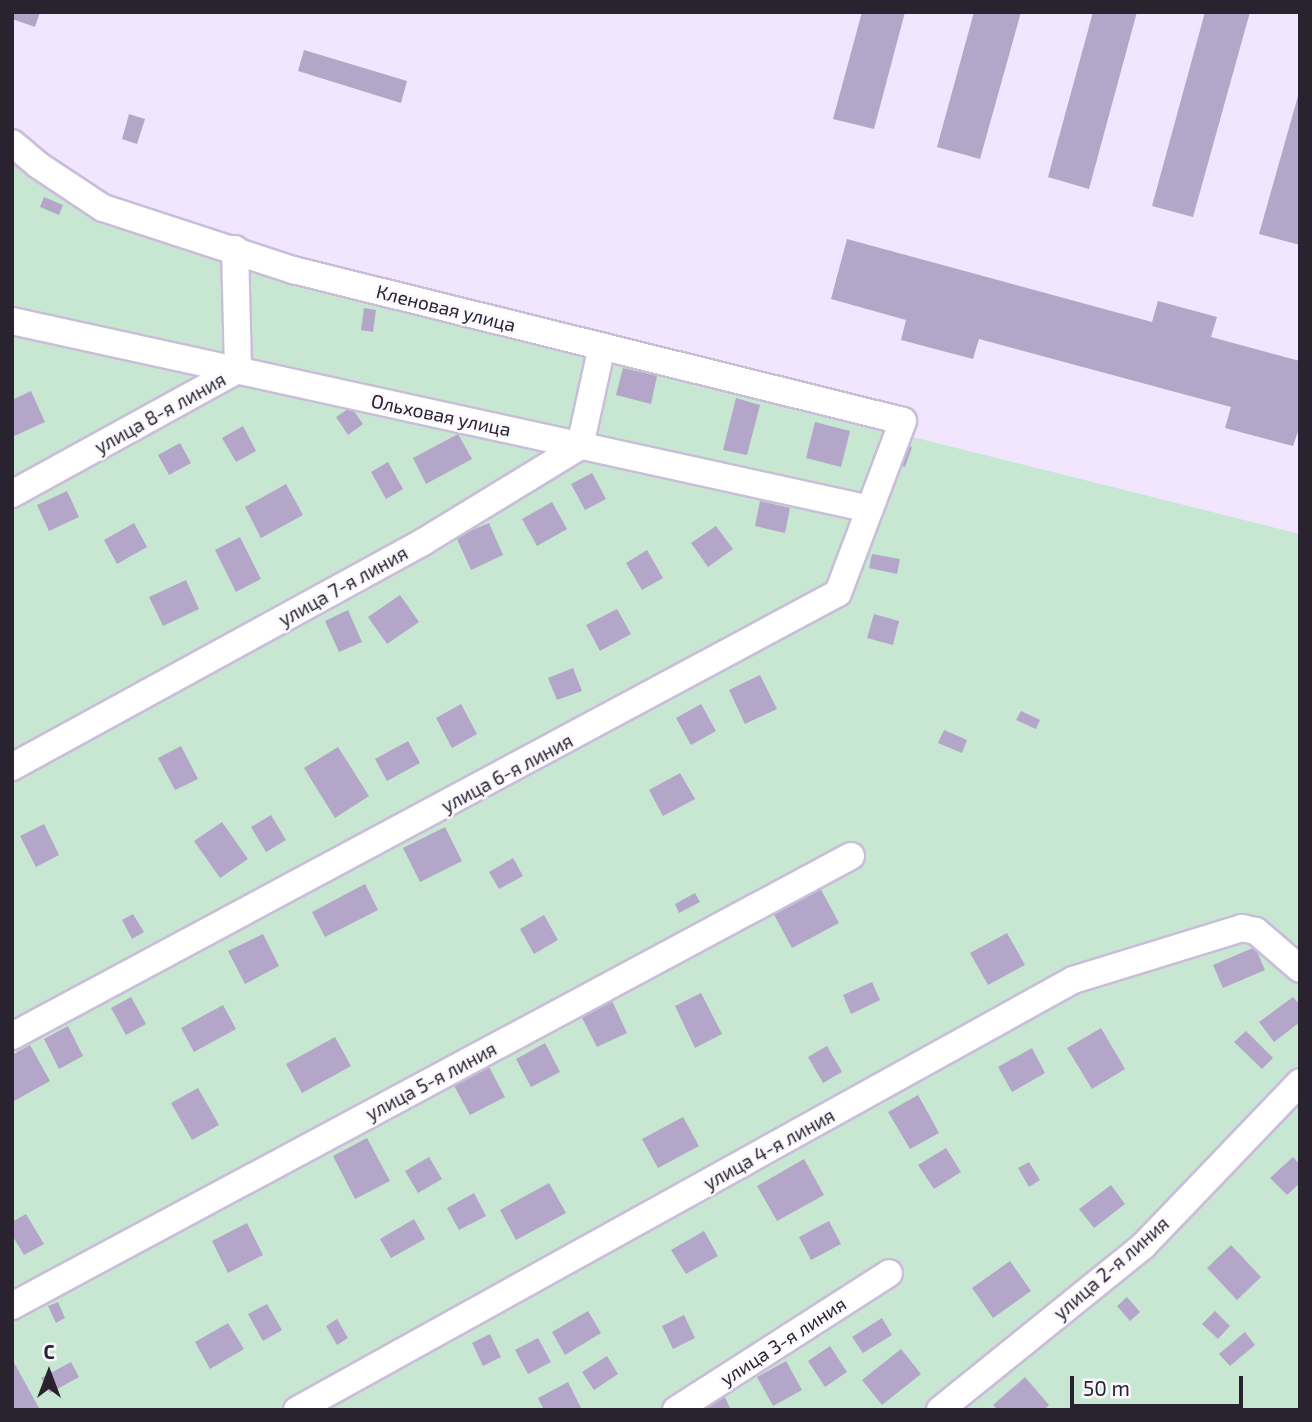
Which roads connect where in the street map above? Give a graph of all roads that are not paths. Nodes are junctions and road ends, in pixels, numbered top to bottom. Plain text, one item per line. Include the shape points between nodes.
1 (12, 142) edge
2 (235, 249) junction
3 (12, 321) edge
4 (602, 346) junction
5 (238, 370) junction
6 (903, 421) joint
7 (580, 446) junction
8 (12, 494) edge
9 (870, 509) junction
10 (12, 768) edge
11 (851, 856) dead end
12 (1300, 969) edge
13 (12, 1036) edge
14 (1300, 1082) edge
15 (889, 1273) dead end
16 (12, 1306) edge
17 (297, 1410) edge
18 (676, 1410) edge
19 (940, 1410) edge

1 - 2 street, Кленовая улица via 103,208
2 - 4 street, Кленовая улица via 293,270
2 - 5 street, улица 8-я линия
3 - 5 street, Ольховая улица
4 - 6 street, Кленовая улица
4 - 7 street
5 - 7 street, Ольховая улица
5 - 8 street, улица 8-я линия
6 - 9 street, улица 6-я линия
7 - 9 street, Ольховая улица
7 - 10 street, улица 7-я линия via 423,542
9 - 13 street, улица 6-я линия via 838,593
11 - 16 street, улица 5-я линия
12 - 17 street, улица 4-я линия via 1256,930 1242,928 1073,980
14 - 19 street, улица 2-я линия via 1143,1246
15 - 18 street, улица 3-я линия

